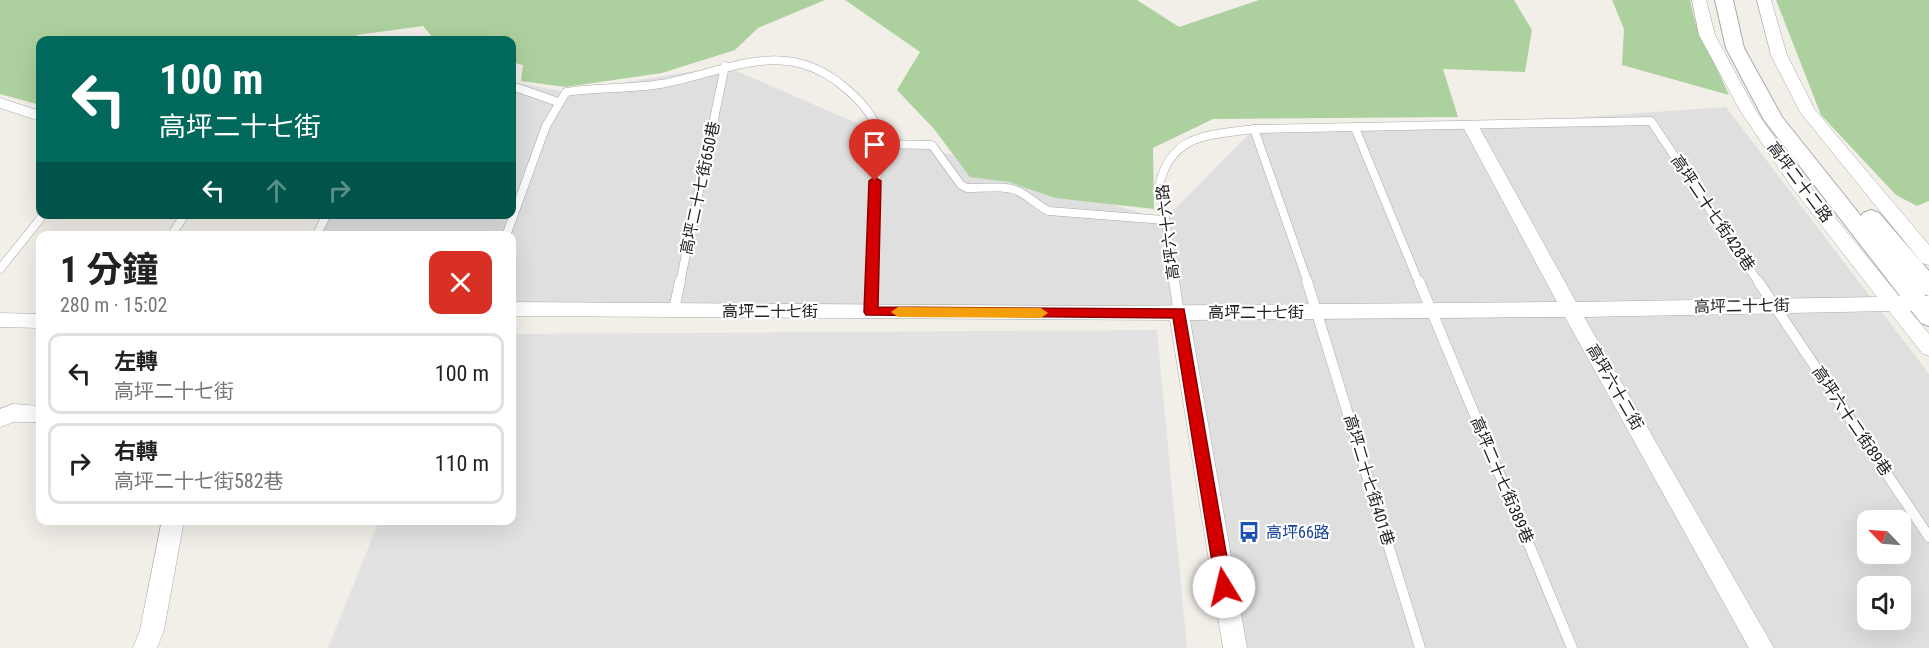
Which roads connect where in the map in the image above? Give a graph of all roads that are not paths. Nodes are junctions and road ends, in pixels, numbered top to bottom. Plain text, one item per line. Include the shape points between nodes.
1 (1699, 0) edge
2 (1724, 0) edge
3 (1740, 0) edge
4 (1764, 0) edge
5 (725, 66) junction
6 (516, 87) edge
7 (558, 102) junction
8 (0, 103) edge
9 (36, 115) edge
10 (1651, 121) joint
11 (1470, 125) junction
12 (1355, 128) junction
13 (1254, 129) junction
14 (878, 144) junction
15 (516, 208) edge
16 (40, 219) edge
17 (1164, 220) junction
18 (1929, 258) edge
19 (0, 269) edge
20 (1926, 303) edge
21 (1894, 304) junction
22 (1775, 305) junction
23 (516, 309) edge
24 (1570, 309) junction
25 (674, 310) junction
26 (871, 312) junction
27 (1318, 312) junction
28 (1431, 312) junction
29 (1179, 313) junction
30 (0, 320) edge
31 (36, 321) edge
32 (1929, 348) edge
33 (36, 414) edge
34 (0, 418) edge
35 (172, 525) edge
36 (1929, 537) edge
37 (145, 648) edge
38 (1235, 648) edge
39 (1420, 648) edge
40 (1572, 648) edge
41 (1762, 648) edge

1 - 21 street, 高坪二十二路 via 1707,35 1749,112 1797,182
2 - 20 street, 高坪二十二路 via 1735,48 1774,120
3 - 20 street, 高坪二十二路 via 1751,47 1794,125
4 - 18 street via 1779,55 1808,112
5 - 7 lane via 667,83 566,92
5 - 14 lane via 762,58 806,63 838,78 862,102 879,133
5 - 25 lane, 高坪二十七街650巷
6 - 7 lane
7 - 15 lane
8 - 9 street
10 - 11 lane, 高坪六十六路
10 - 22 lane, 高坪二十七街428巷
11 - 12 lane, 高坪六十六路
11 - 24 street, 高坪六十二街
12 - 13 lane, 高坪六十六路
12 - 28 lane, 高坪二十七街389巷
13 - 17 lane, 高坪六十六路 via 1204,136 1182,145 1170,157 1160,182
13 - 27 lane, 高坪二十七街401巷
14 - 17 lane via 932,145 961,185 968,189 1012,189 1042,210
14 - 26 lane
16 - 19 lane
17 - 29 lane, 高坪六十六路
20 - 21 street, 高坪二十七街
21 - 22 street, 高坪二十七街
21 - 32 street, 高坪二十二路
22 - 24 street, 高坪二十七街
22 - 36 lane, 高坪六十二街89巷
23 - 25 street, 高坪二十七街
24 - 28 street, 高坪二十七街
24 - 41 street, 高坪六十二街
25 - 26 street, 高坪二十七街
26 - 29 street, 高坪二十七街
27 - 28 street, 高坪二十七街
27 - 29 street, 高坪二十七街
27 - 39 lane, 高坪二十七街401巷
28 - 40 lane, 高坪二十七街389巷
29 - 38 street, 高坪六十六路
30 - 31 street
33 - 34 street via 13,413
35 - 37 street

